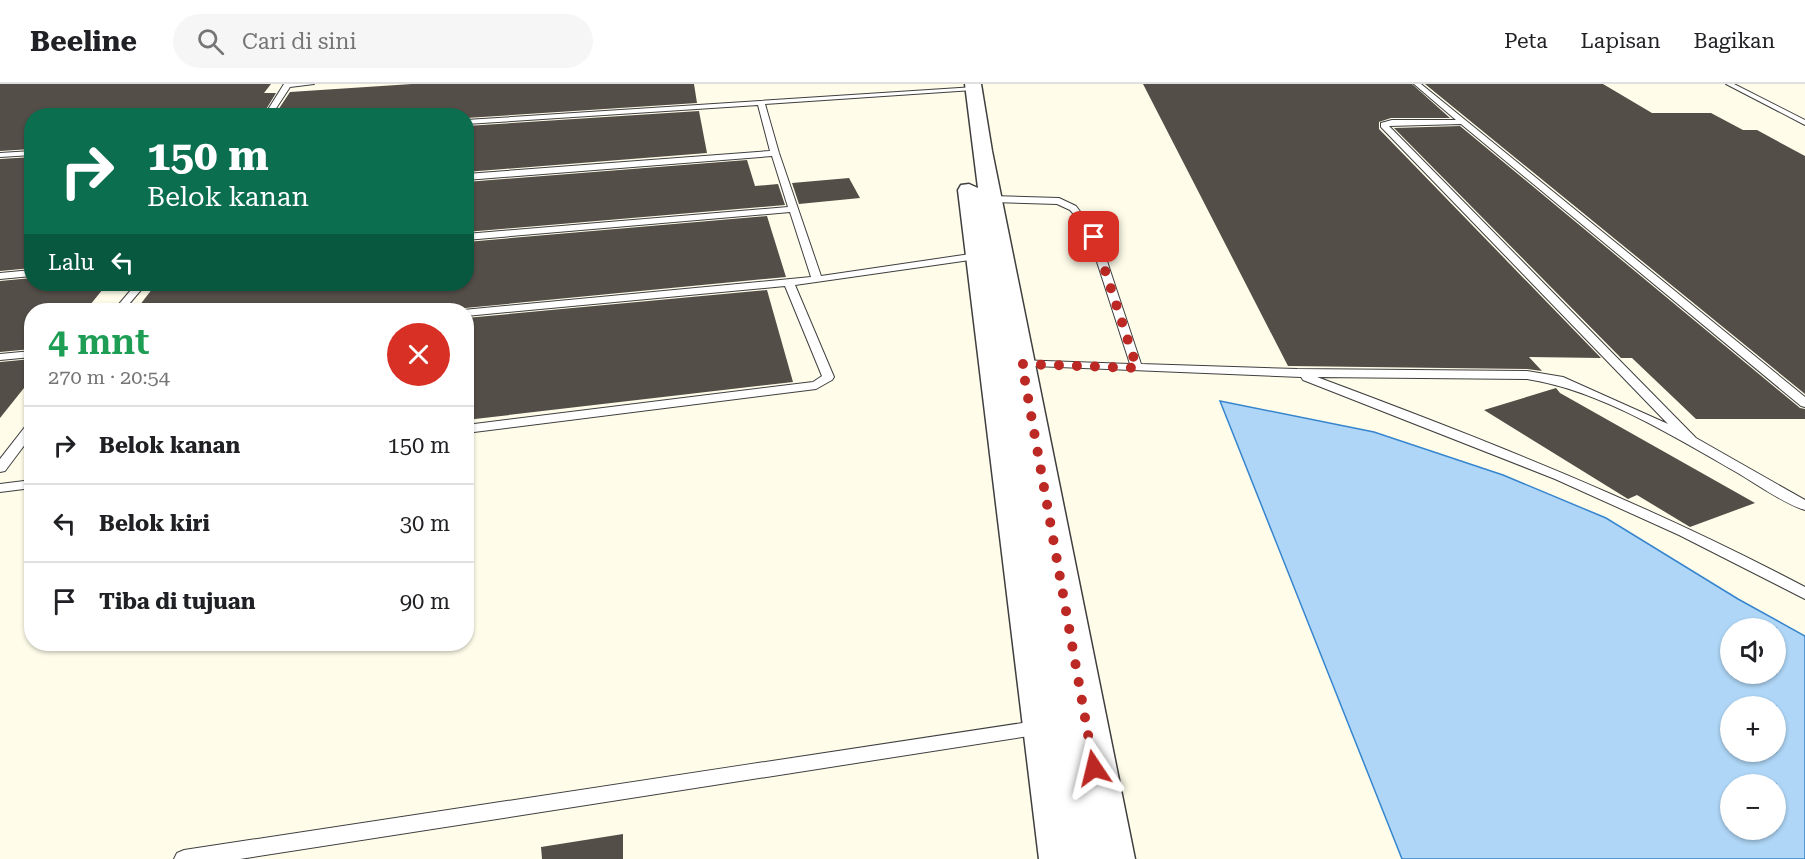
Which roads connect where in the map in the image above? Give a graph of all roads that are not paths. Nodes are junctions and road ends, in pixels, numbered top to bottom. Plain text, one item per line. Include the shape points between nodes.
1 (310, 84) edge
2 (1417, 84) edge
3 (1729, 84) edge
4 (288, 85) edge
5 (965, 86) edge
6 (893, 88) edge
7 (761, 102) junction
8 (272, 108) edge
9 (474, 121) edge
10 (1462, 122) junction
11 (1805, 123) edge
12 (775, 153) junction
13 (24, 154) edge
14 (0, 155) edge
15 (474, 176) edge
16 (991, 199) junction
17 (794, 209) junction
18 (474, 236) edge
19 (977, 256) junction
20 (24, 274) edge
21 (0, 276) edge
22 (817, 280) junction
23 (789, 283) junction
24 (135, 291) edge
25 (125, 303) edge
26 (474, 312) edge
27 (24, 355) edge
28 (0, 357) edge
29 (1008, 363) junction
30 (1137, 368) junction
31 (1296, 374) junction
32 (1805, 403) edge
33 (474, 428) edge
34 (24, 436) edge
35 (1691, 441) junction
36 (0, 468) edge
37 (24, 485) edge
38 (0, 488) edge
39 (1805, 506) edge
40 (1805, 594) edge
41 (1086, 722) junction
42 (1044, 726) junction
43 (184, 859) edge
44 (1064, 859) edge
45 (1110, 859) edge

1 - 4 lane
2 - 10 lane
3 - 11 lane
4 - 8 lane
5 - 6 lane
5 - 16 street
5 - 19 street
6 - 7 lane
7 - 9 lane
7 - 12 lane
10 - 32 lane
10 - 35 lane via 1384,125
12 - 15 lane
12 - 17 lane
13 - 14 lane
16 - 29 street
16 - 30 lane via 1059,201 1080,216 1094,237
17 - 18 lane
17 - 22 lane
19 - 22 lane
19 - 29 street
20 - 21 lane
22 - 23 lane
23 - 26 lane
23 - 33 lane via 828,377 816,384
24 - 25 lane
27 - 28 lane
29 - 30 lane
29 - 41 street
29 - 42 street
30 - 31 lane
31 - 35 lane via 1527,375 1559,380
31 - 40 lane via 1579,483 1745,561
34 - 36 lane
35 - 39 lane
37 - 38 lane
41 - 42 lane
41 - 45 street
42 - 43 lane
42 - 44 street

